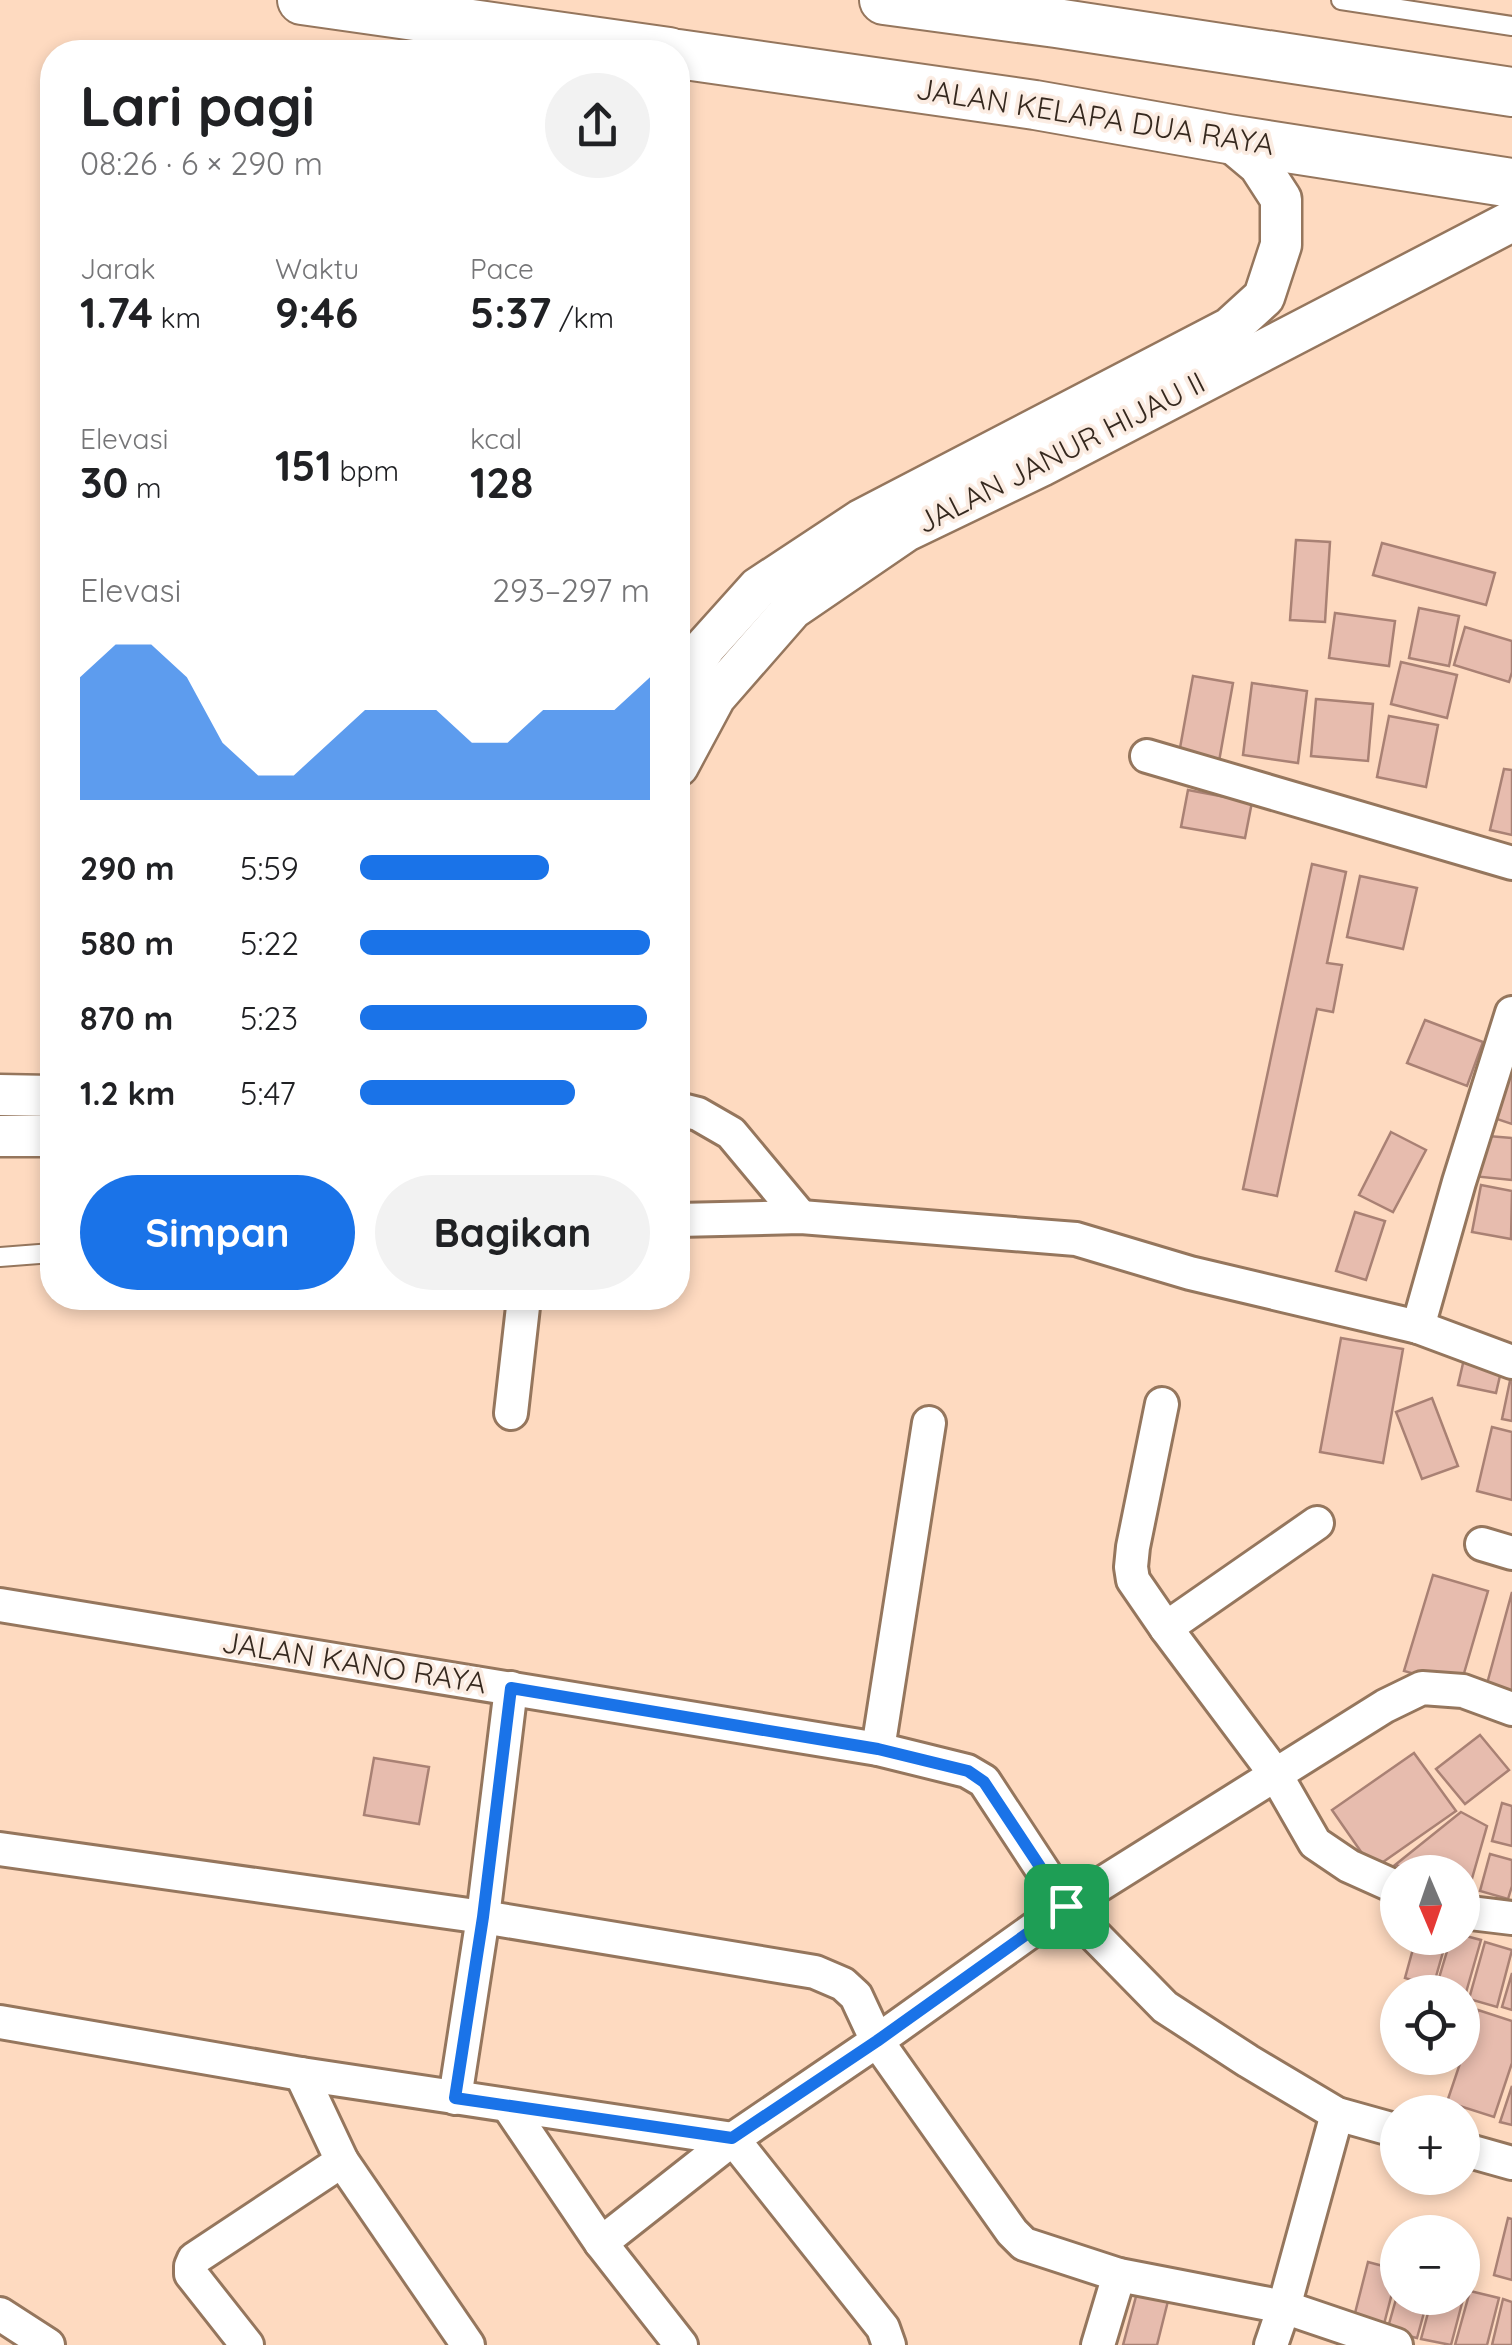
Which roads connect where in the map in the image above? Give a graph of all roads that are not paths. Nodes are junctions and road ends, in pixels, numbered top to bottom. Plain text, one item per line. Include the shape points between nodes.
1 (302, 0) edge
2 (884, 0) edge
3 (1341, 0) edge
4 (1056, 11) edge
5 (1512, 26) edge
6 (584, 40) edge
7 (690, 56) edge
8 (1512, 92) edge
9 (1228, 139) junction
10 (1512, 183) edge
11 (1512, 221) edge
12 (690, 670) edge
13 (690, 744) edge
14 (1147, 756) dead end
15 (1512, 863) edge
16 (1512, 1013) edge
17 (0, 1095) edge
18 (40, 1096) edge
19 (690, 1112) edge
20 (0, 1136) edge
21 (40, 1136) edge
22 (801, 1216) junction
23 (690, 1220) edge
24 (40, 1254) edge
25 (0, 1257) edge
26 (523, 1310) edge
27 (1418, 1327) junction
28 (1512, 1362) edge
29 (1162, 1404) dead end
30 (511, 1413) dead end
31 (929, 1423) dead end
32 (1317, 1523) dead end
33 (0, 1605) edge
34 (1166, 1628) junction
35 (511, 1688) junction
36 (1512, 1709) edge
37 (878, 1749) junction
38 (1276, 1775) junction
39 (0, 1849) edge
40 (1380, 1880) edge
41 (1066, 1906) junction
42 (1480, 1914) edge
43 (483, 1917) junction
44 (1512, 1918) edge
45 (0, 2022) edge
46 (877, 2041) junction
47 (301, 2074) junction
48 (455, 2098) junction
49 (509, 2106) junction
50 (1336, 2114) junction
51 (1380, 2126) edge
52 (732, 2138) junction
53 (1480, 2155) edge
54 (342, 2162) junction
55 (1512, 2164) edge
56 (601, 2243) junction
57 (1119, 2275) junction
58 (1284, 2307) junction
59 (0, 2314) edge
60 (48, 2345) edge
61 (246, 2345) edge
62 (468, 2345) edge
63 (680, 2345) edge
64 (889, 2345) edge
65 (1098, 2345) edge
66 (1271, 2345) edge
67 (1396, 2345) edge

1 - 6 main road
2 - 4 main road
3 - 5 lane
4 - 8 main road
7 - 9 main road, JALAN KELAPA DUA RAYA
9 - 10 main road, JALAN KELAPA DUA RAYA
9 - 12 street, JALAN JANUR HIJAU II via 1281,198 1280,245 1264,297 1230,328 861,520 758,588
11 - 13 street, JALAN JANUR HIJAU II via 906,531 792,609 716,697
14 - 15 street
16 - 27 street
17 - 18 street
19 - 22 street via 731,1133
20 - 21 street
22 - 23 street
22 - 27 street via 1076,1239
24 - 25 lane
26 - 30 street
27 - 28 street
29 - 34 street via 1131,1566 1133,1580
31 - 37 street
32 - 34 street
33 - 35 street, JALAN KANO RAYA
34 - 38 street
35 - 37 street, JALAN KANO RAYA
35 - 43 street
36 - 38 street via 1463,1691 1422,1688
37 - 41 street, JALAN KANO RAYA via 968,1771 984,1782
38 - 40 street via 1315,1844
38 - 41 street
39 - 43 street
41 - 46 street
41 - 50 street, JALAN KANO RAYA via 1165,2007
42 - 44 street
43 - 46 street via 815,1972 856,1996
43 - 48 street
45 - 47 street
46 - 52 street
46 - 57 street via 1024,2244
47 - 48 street
47 - 54 street
48 - 49 street
49 - 52 street
49 - 56 street
50 - 51 street, JALAN KANO RAYA
50 - 58 street
52 - 56 street
52 - 64 street via 883,2328
53 - 55 street
54 - 61 street via 192,2262 191,2274
54 - 62 street
56 - 63 street
57 - 58 street
57 - 65 street
58 - 66 street
58 - 67 street
59 - 60 street

